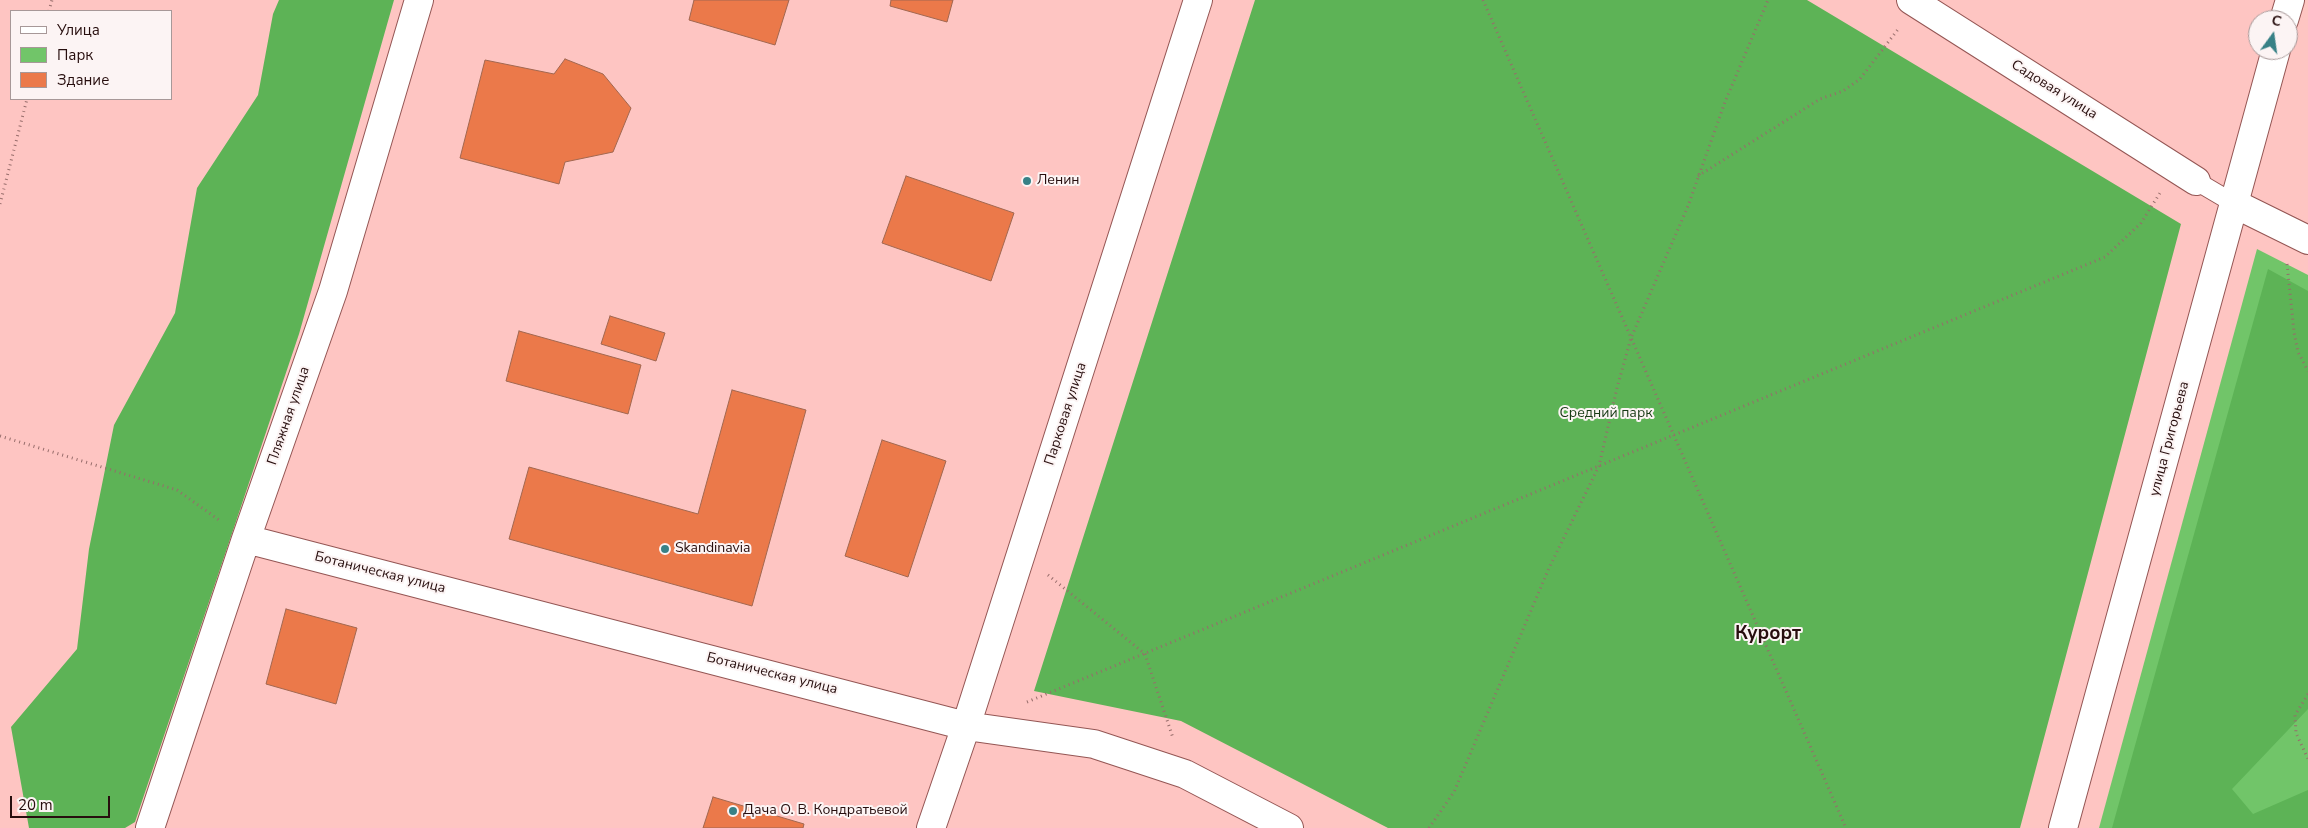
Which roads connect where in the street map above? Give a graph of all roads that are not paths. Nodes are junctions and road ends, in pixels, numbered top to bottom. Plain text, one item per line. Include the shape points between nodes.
1 (419, 0) edge
2 (1198, 0) edge
3 (1914, 2) edge
4 (2273, 60) edge
5 (2186, 174) joint
6 (2234, 204) junction
7 (2308, 240) edge
8 (246, 539) junction
9 (966, 726) junction
10 (150, 828) edge
11 (931, 828) edge
12 (1289, 828) edge
13 (2063, 828) edge

1 - 8 street, Пляжная улица via 333,291
2 - 9 street, Парковая улица
3 - 5 street, Садовая улица
4 - 6 street, улица Григорьева
5 - 6 lane
6 - 7 street
6 - 13 street, улица Григорьева
8 - 9 street, Ботаническая улица
8 - 10 street, Пляжная улица
9 - 11 street, Парковая улица
9 - 12 street, Ботаническая улица via 1094,744 1185,774

